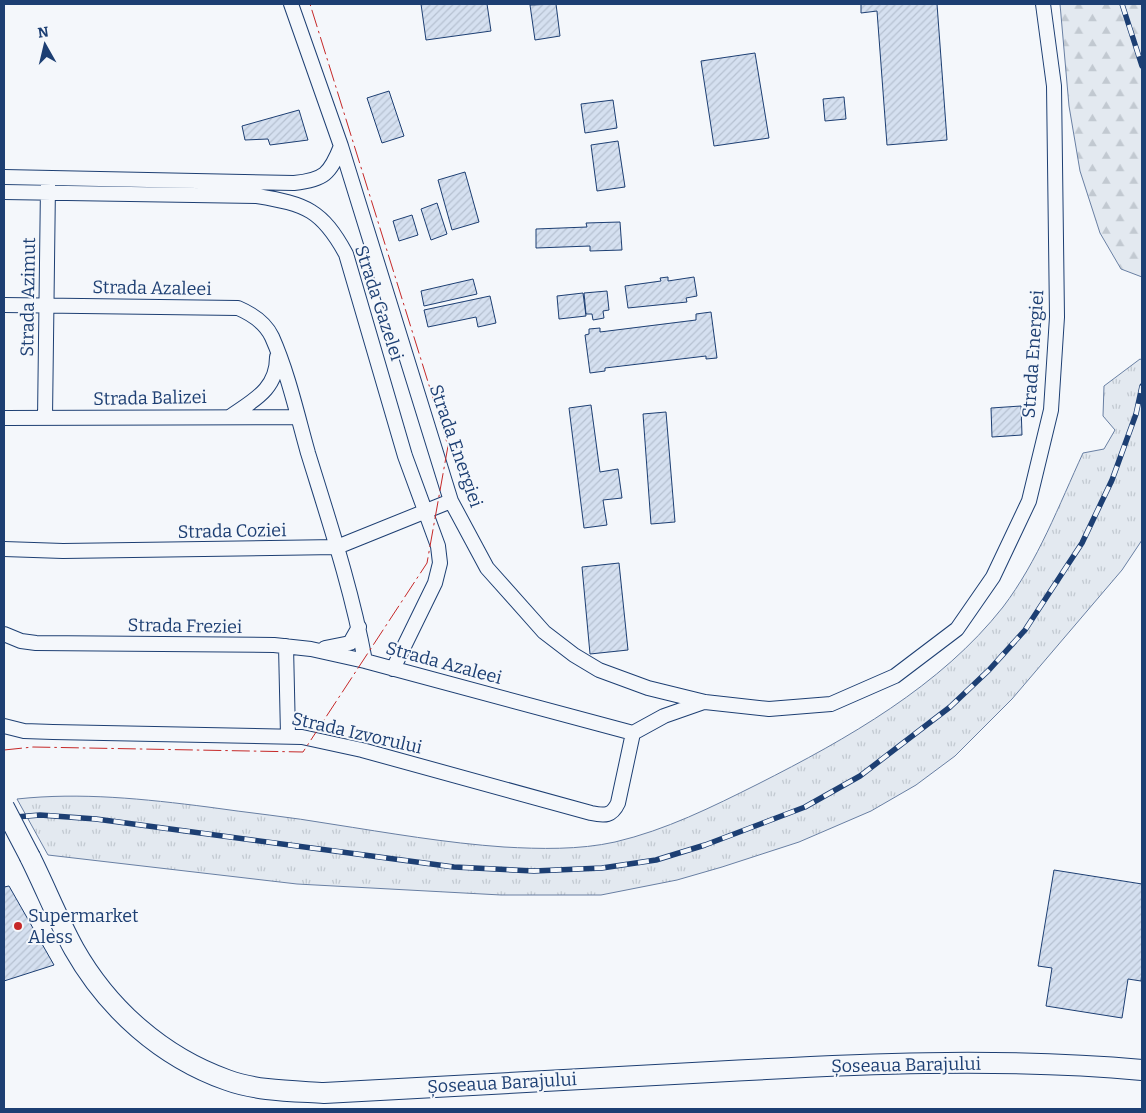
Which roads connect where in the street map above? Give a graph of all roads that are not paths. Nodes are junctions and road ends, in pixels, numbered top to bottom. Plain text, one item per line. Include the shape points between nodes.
1 (291, 4) edge
2 (1043, 4) edge
3 (341, 146) junction
4 (4, 177) edge
5 (48, 177) junction
6 (4, 192) edge
7 (48, 192) junction
8 (47, 305) junction
9 (4, 306) edge
10 (276, 352) junction
11 (231, 416) junction
12 (298, 417) junction
13 (4, 418) edge
14 (45, 418) junction
15 (451, 501) junction
16 (424, 513) junction
17 (337, 547) junction
18 (4, 549) edge
19 (359, 628) junction
20 (4, 634) edge
21 (286, 646) junction
22 (311, 649) junction
23 (365, 661) junction
24 (393, 669) junction
25 (705, 702) junction
26 (4, 726) edge
27 (633, 733) junction
28 (288, 735) junction
29 (4, 807) edge
30 (1142, 1070) edge

1 - 3 street, Strada Energiei
2 - 25 street, Strada Energiei via 1054,86 1057,317 1051,410 1029,502 993,577 957,629 895,676 831,704 769,710
3 - 5 street via 334,166 324,176 294,183
3 - 15 street, Strada Energiei
4 - 5 street
5 - 7 street, Strada Azimut
6 - 7 street, Strada Gazelei
7 - 8 street, Strada Azimut
7 - 16 street, Strada Gazelei via 258,196 290,202 313,211 333,229 346,254
8 - 9 street, Strada Azaleei
8 - 10 street, Strada Azaleei via 238,308 254,315 264,326 272,336
8 - 14 street, Strada Azimut
10 - 11 street, Strada Azaleei via 274,378 262,394
10 - 12 street, Strada Azaleei
11 - 12 street, Strada Balizei
11 - 14 street, Strada Balizei
12 - 17 street, Strada Azaleei
13 - 14 street, Strada Balizei
15 - 16 street, Strada Coziei
15 - 25 street, Strada Energiei via 487,568 544,632 574,656 599,670 648,688
16 - 17 street, Strada Coziei
16 - 24 street, Strada Gazelei via 438,546 438,572
17 - 18 street, Strada Coziei
17 - 19 street, Strada Azaleei
19 - 22 street via 350,642
19 - 23 street, Strada Azaleei
20 - 21 street, Strada Freziei via 36,643
21 - 22 street, Strada Freziei
21 - 28 street
22 - 23 street, Strada Freziei
23 - 24 street, Strada Azaleei
24 - 27 street, Strada Azaleei
25 - 27 street via 664,716
26 - 28 street, Strada Izvorului via 24,731 53,732
27 - 28 street, Strada Izvorului via 618,802 614,812 608,815 582,811 362,750
29 - 30 highway, Șoseaua Barajului, bridge via 74,949 94,980 122,1014 149,1038 186,1062 228,1081 277,1091 324,1093 922,1063

